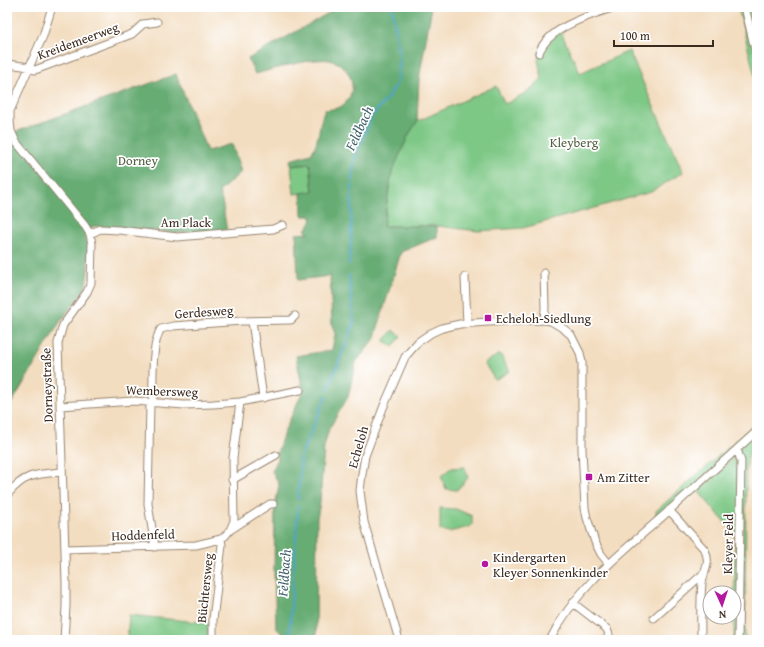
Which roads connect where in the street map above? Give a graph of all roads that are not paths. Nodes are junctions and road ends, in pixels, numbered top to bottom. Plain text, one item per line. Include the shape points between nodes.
1 (52, 7) edge
2 (614, 7) edge
3 (745, 7) edge
4 (157, 22) dead end
5 (539, 53) dead end
6 (757, 58) edge
7 (7, 64) edge
8 (29, 68) junction
9 (283, 225) dead end
10 (90, 234) junction
11 (544, 273) dead end
12 (465, 277) dead end
13 (295, 316) dead end
14 (544, 320) junction
15 (252, 321) junction
16 (467, 324) junction
17 (300, 390) dead end
18 (263, 398) junction
19 (240, 402) junction
20 (151, 403) junction
21 (60, 406) junction
22 (757, 431) edge
23 (737, 449) junction
24 (276, 455) dead end
25 (62, 472) junction
26 (232, 480) junction
27 (7, 495) edge
28 (273, 504) dead end
29 (669, 510) junction
30 (230, 530) junction
31 (220, 539) junction
32 (155, 547) junction
33 (65, 549) junction
34 (609, 564) junction
35 (705, 572) junction
36 (573, 602) junction
37 (654, 618) dead end
38 (64, 640) edge
39 (213, 640) edge
40 (399, 640) edge
41 (550, 640) edge
42 (606, 640) edge
43 (701, 640) edge
44 (738, 640) edge

1 - 8 street
2 - 5 street via 560,30 543,44
3 - 6 street
4 - 8 street, Kreidemeerweg via 143,24 132,34 35,70
7 - 8 street, Kreidemeerweg
8 - 10 street via 10,111 12,133 16,142
9 - 10 street, Am Plack via 273,229 177,237 100,229
10 - 21 street, Dorneystraße via 91,283 62,325 59,334
11 - 14 street
12 - 16 street
13 - 15 street, Gerdesweg via 291,320
14 - 16 street, Echeloh
14 - 34 street, Echeloh via 550,321 572,336 580,353 585,508 595,542
15 - 18 street, Gerdesweg
15 - 20 street, Gerdesweg via 161,329 154,358
16 - 40 street, Echeloh via 442,328 431,333 418,342 406,357 382,408 365,456 360,491 364,522
17 - 18 street, Wembersweg
18 - 19 street, Wembersweg
19 - 20 street, Wembersweg via 188,405
19 - 26 street
20 - 21 street, Wembersweg via 134,401
20 - 32 street, Gerdesweg via 148,504
21 - 25 street, Dorneystraße
22 - 23 street
23 - 29 street
23 - 44 street, Kleyer Feld via 741,461
24 - 26 street
25 - 27 street via 38,474 27,478
25 - 33 street, Dorneystraße
26 - 30 street via 234,521
28 - 30 street
29 - 34 street
29 - 35 street via 705,550 708,558
30 - 31 street
31 - 32 street, Hoddenfeld via 196,545
31 - 39 street, Büchtersweg via 222,545 212,620
32 - 33 street, Hoddenfeld
33 - 38 street, Dorneystraße
34 - 36 street
35 - 37 street
35 - 43 street via 702,582
36 - 41 street
36 - 42 street via 607,629 609,635

